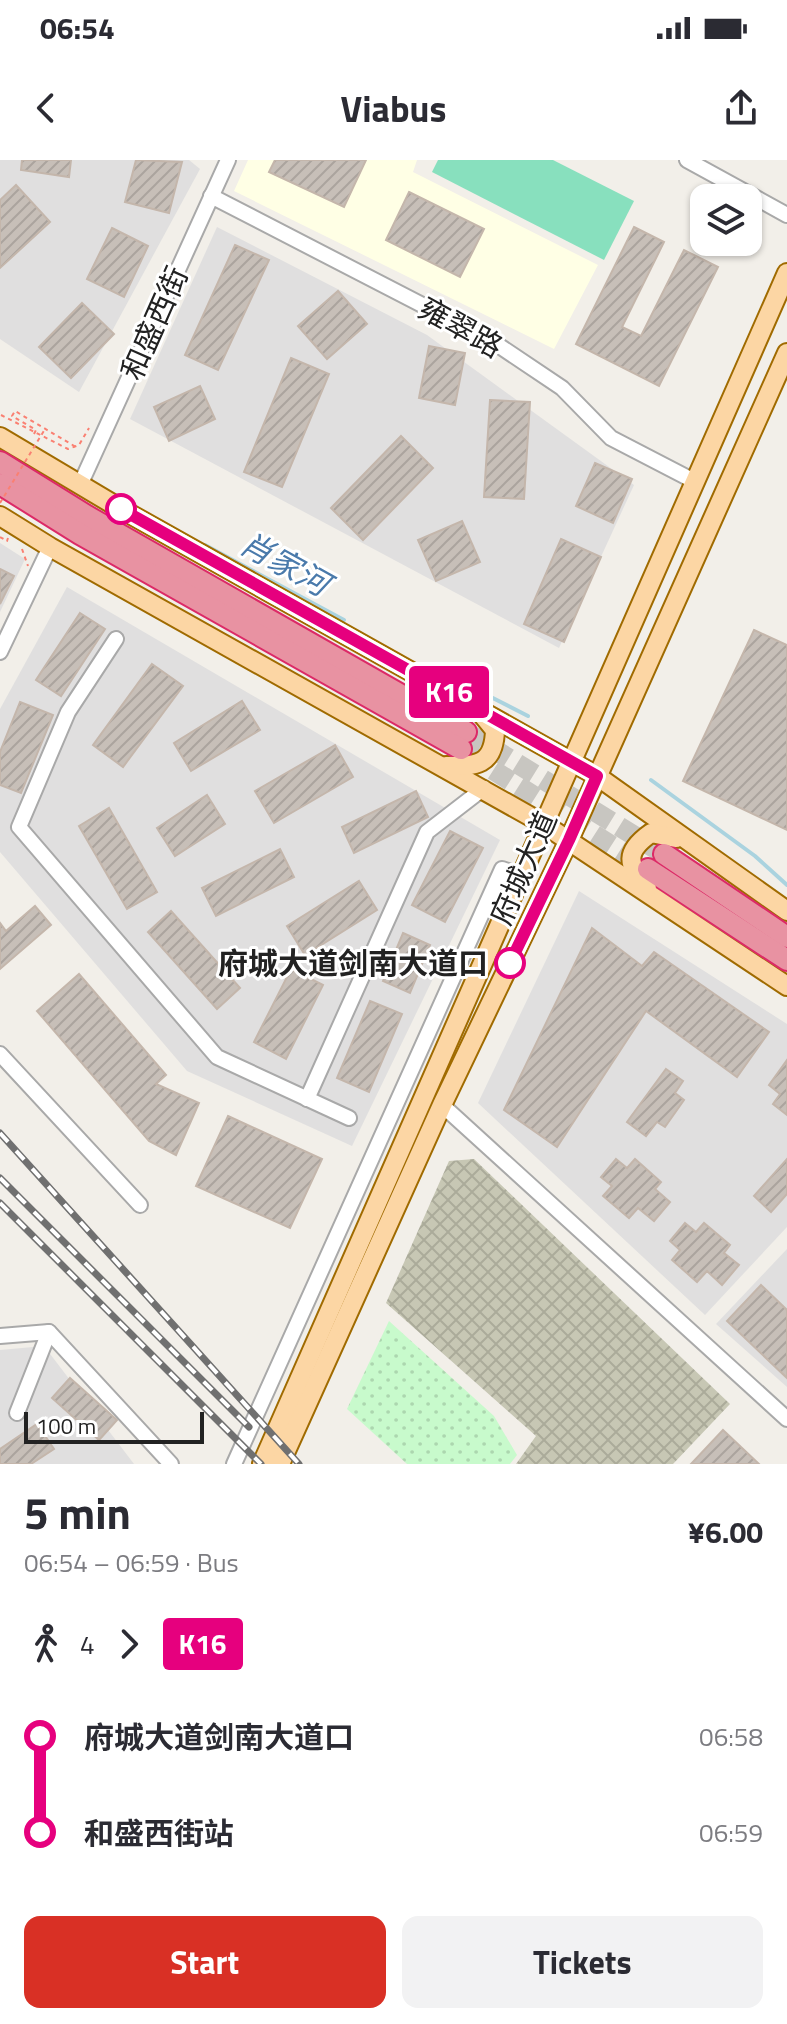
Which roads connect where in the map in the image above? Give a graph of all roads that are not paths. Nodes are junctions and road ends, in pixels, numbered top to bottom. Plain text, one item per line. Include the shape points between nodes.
1 (227, 160) edge
2 (687, 160) edge
3 (211, 196) junction
4 (787, 215) edge
5 (787, 273) edge
6 (787, 353) edge
7 (0, 437) edge
8 (0, 462) edge
9 (694, 481) junction
10 (0, 484) edge
11 (80, 485) junction
12 (0, 516) edge
13 (50, 547) junction
14 (116, 639) dead end
15 (0, 652) edge
16 (473, 706) junction
17 (570, 761) junction
18 (444, 766) junction
19 (597, 776) junction
20 (484, 788) junction
21 (542, 823) junction
22 (569, 840) junction
23 (693, 845) junction
24 (664, 854) tunnel mouth
25 (648, 869) tunnel mouth
26 (520, 875) junction
27 (656, 899) junction
28 (787, 911) edge
29 (787, 937) edge
30 (787, 960) edge
31 (787, 986) edge
32 (0, 1054) edge
33 (307, 1099) junction
34 (442, 1105) junction
35 (349, 1118) dead end
36 (140, 1205) dead end
37 (49, 1332) junction
38 (0, 1336) edge
39 (17, 1413) dead end
40 (787, 1419) edge
41 (171, 1464) edge
42 (234, 1464) edge
43 (262, 1464) edge
44 (280, 1464) edge

1 - 3 street, 和盛西街
2 - 4 street
3 - 9 street, 雍翠路 via 492,341 562,388 611,438
3 - 11 street, 和盛西街
5 - 9 main road, 府城大道
6 - 19 main road, 府城大道
7 - 11 main road
8 - 10 highway via 464,740 80,534
9 - 17 main road, 府城大道
11 - 16 main road
12 - 13 main road
13 - 15 street
13 - 18 main road
14 - 33 street via 68,712 19,827 217,1057
16 - 17 main road
16 - 18 main road via 495,730 490,754 472,766
17 - 19 main road
17 - 21 main road, 府城大道
18 - 20 main road
19 - 22 main road, 府城大道
19 - 23 main road
20 - 21 main road
20 - 33 street via 427,832
21 - 22 main road
21 - 26 main road, 府城大道
22 - 27 main road
22 - 34 main road, 府城大道
23 - 27 main road via 651,833 636,843 631,866
23 - 28 main road
24 - 29 highway
25 - 30 highway
26 - 42 street via 502,869
26 - 43 main road, 府城大道
27 - 31 main road
32 - 36 street
33 - 35 street
34 - 40 street
34 - 44 main road, 府城大道
37 - 38 street
37 - 39 street
37 - 41 street

